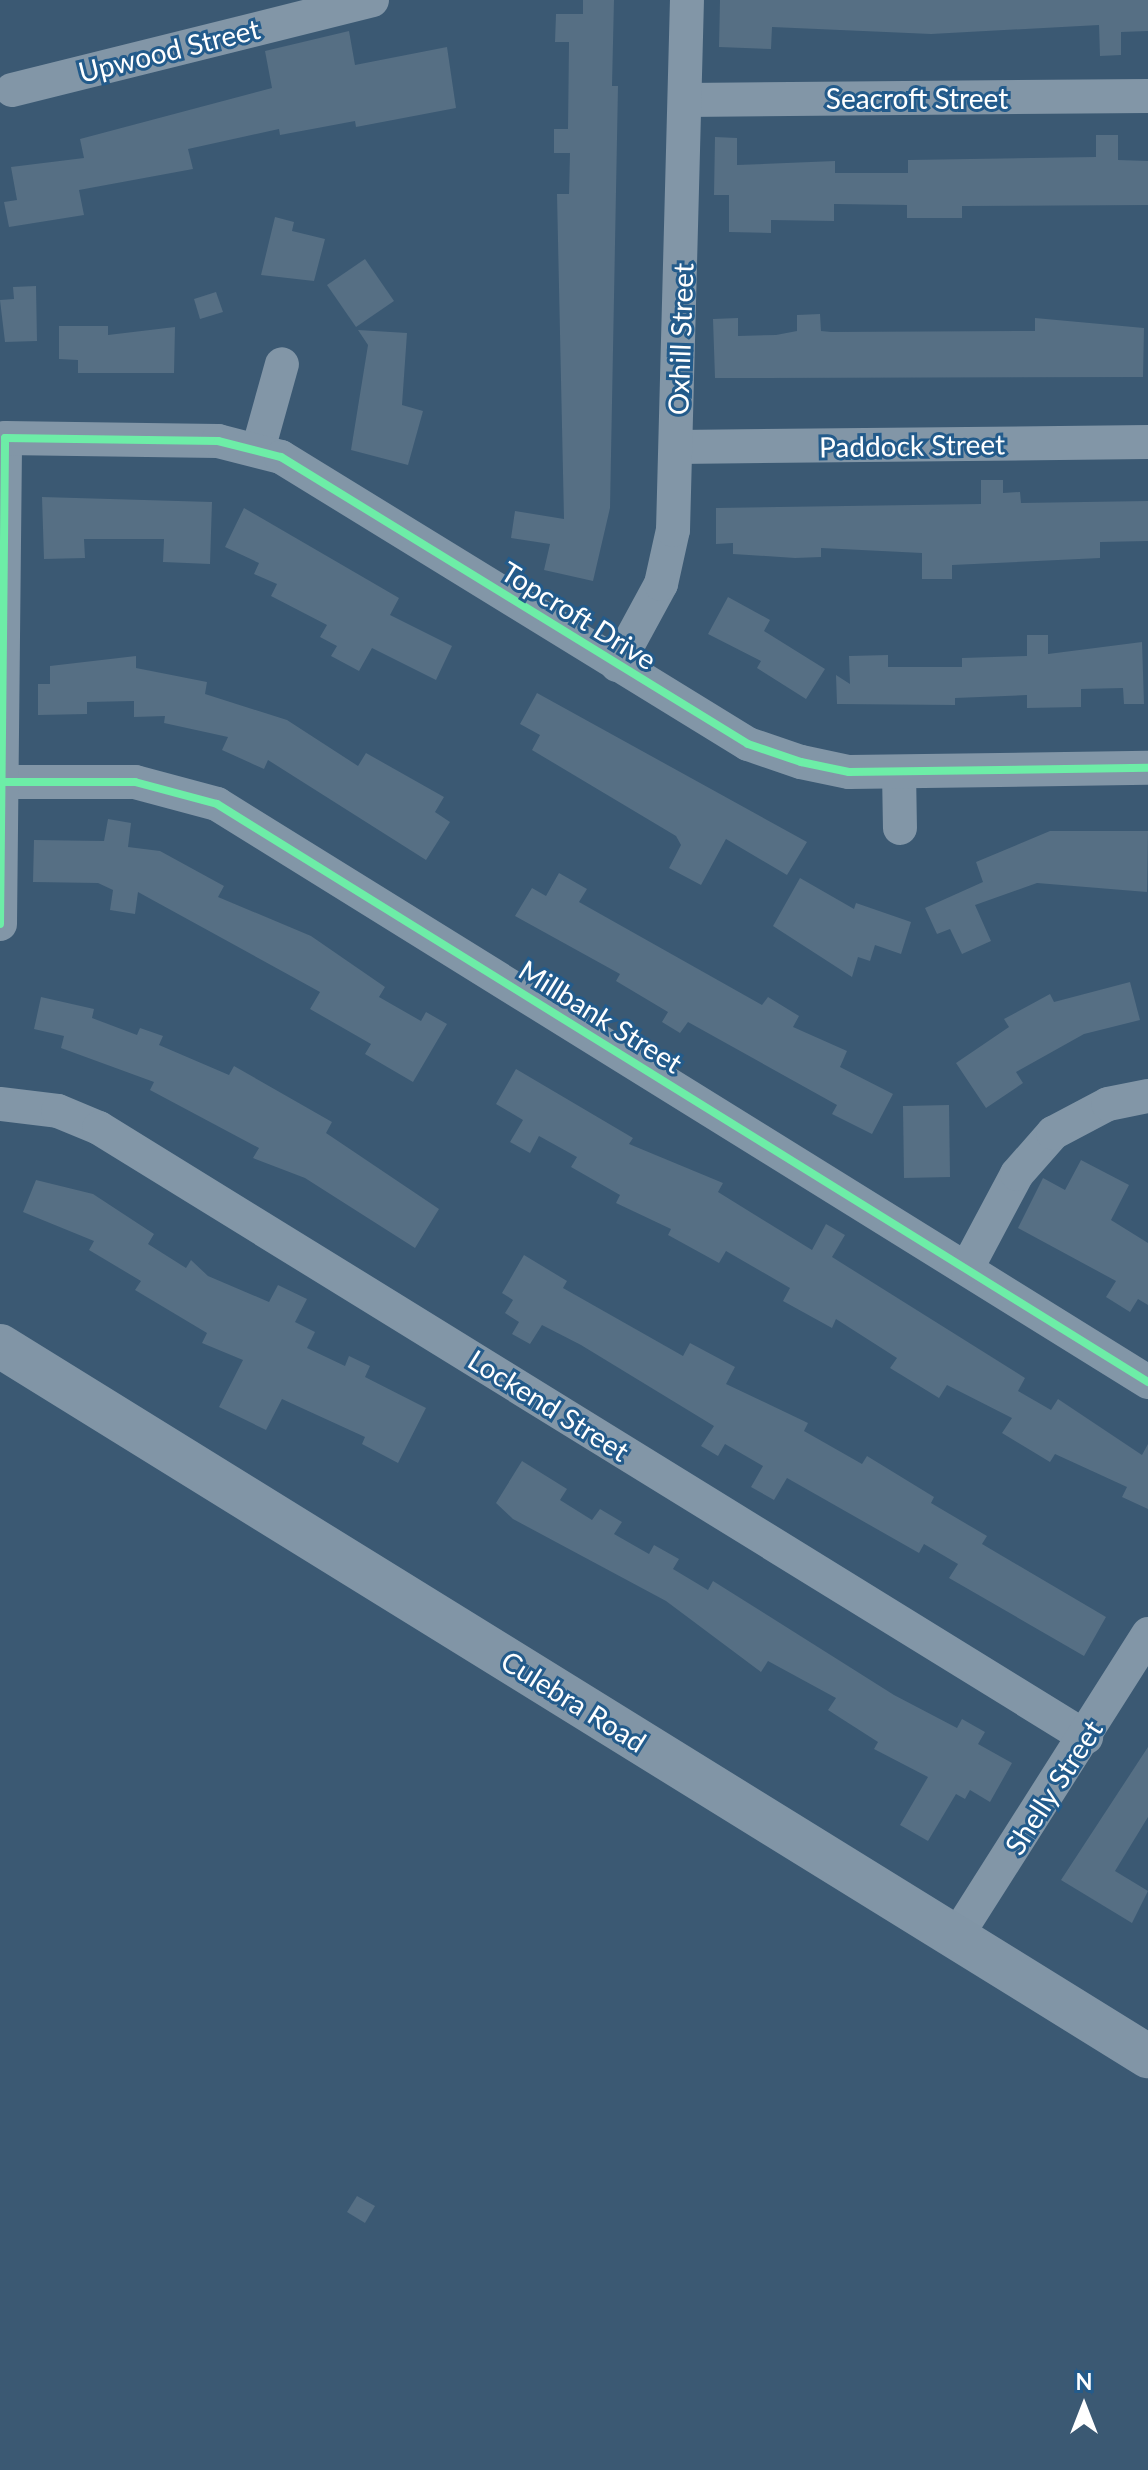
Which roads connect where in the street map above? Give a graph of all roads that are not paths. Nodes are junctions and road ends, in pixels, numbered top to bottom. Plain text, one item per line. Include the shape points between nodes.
1 (372, 0) edge
2 (687, 0) edge
3 (314, 7) edge
4 (12, 90) dead end
5 (1148, 96) edge
6 (686, 100) junction
7 (282, 364) dead end
8 (1148, 442) edge
9 (677, 447) junction
10 (258, 450) junction
11 (617, 665) junction
12 (1148, 768) edge
13 (899, 772) junction
14 (1, 782) edge
15 (900, 828) dead end
16 (0, 924) edge
17 (1148, 1096) edge
18 (0, 1104) edge
19 (967, 1268) junction
20 (0, 1346) edge
21 (1148, 1382) edge
22 (1148, 1634) edge
23 (1086, 1737) junction
24 (956, 1937) junction
25 (1148, 2056) edge

1 - 3 street, Upwood Street
2 - 6 street, Oxhill Street
3 - 4 street, Upwood Street
5 - 6 street, Seacroft Street
6 - 9 street, Oxhill Street
7 - 10 street
8 - 9 street, Paddock Street
9 - 11 street, Oxhill Street via 661,584
10 - 11 street, Topcroft Drive via 301,468
10 - 14 street, Topcroft Drive via 218,441 5,438
11 - 13 street, Topcroft Drive via 748,744 849,772
12 - 13 street, Topcroft Drive
13 - 15 street
14 - 16 street
14 - 19 street, Millbank Street via 135,782 217,804
17 - 19 street via 1108,1104 1053,1133 1017,1174
18 - 23 street, Lockend Street via 47,1108 99,1128
19 - 21 street, Millbank Street
20 - 24 main road, Culebra Road
22 - 23 street, Shelly Street
23 - 24 street, Shelly Street
24 - 25 main road, Culebra Road

